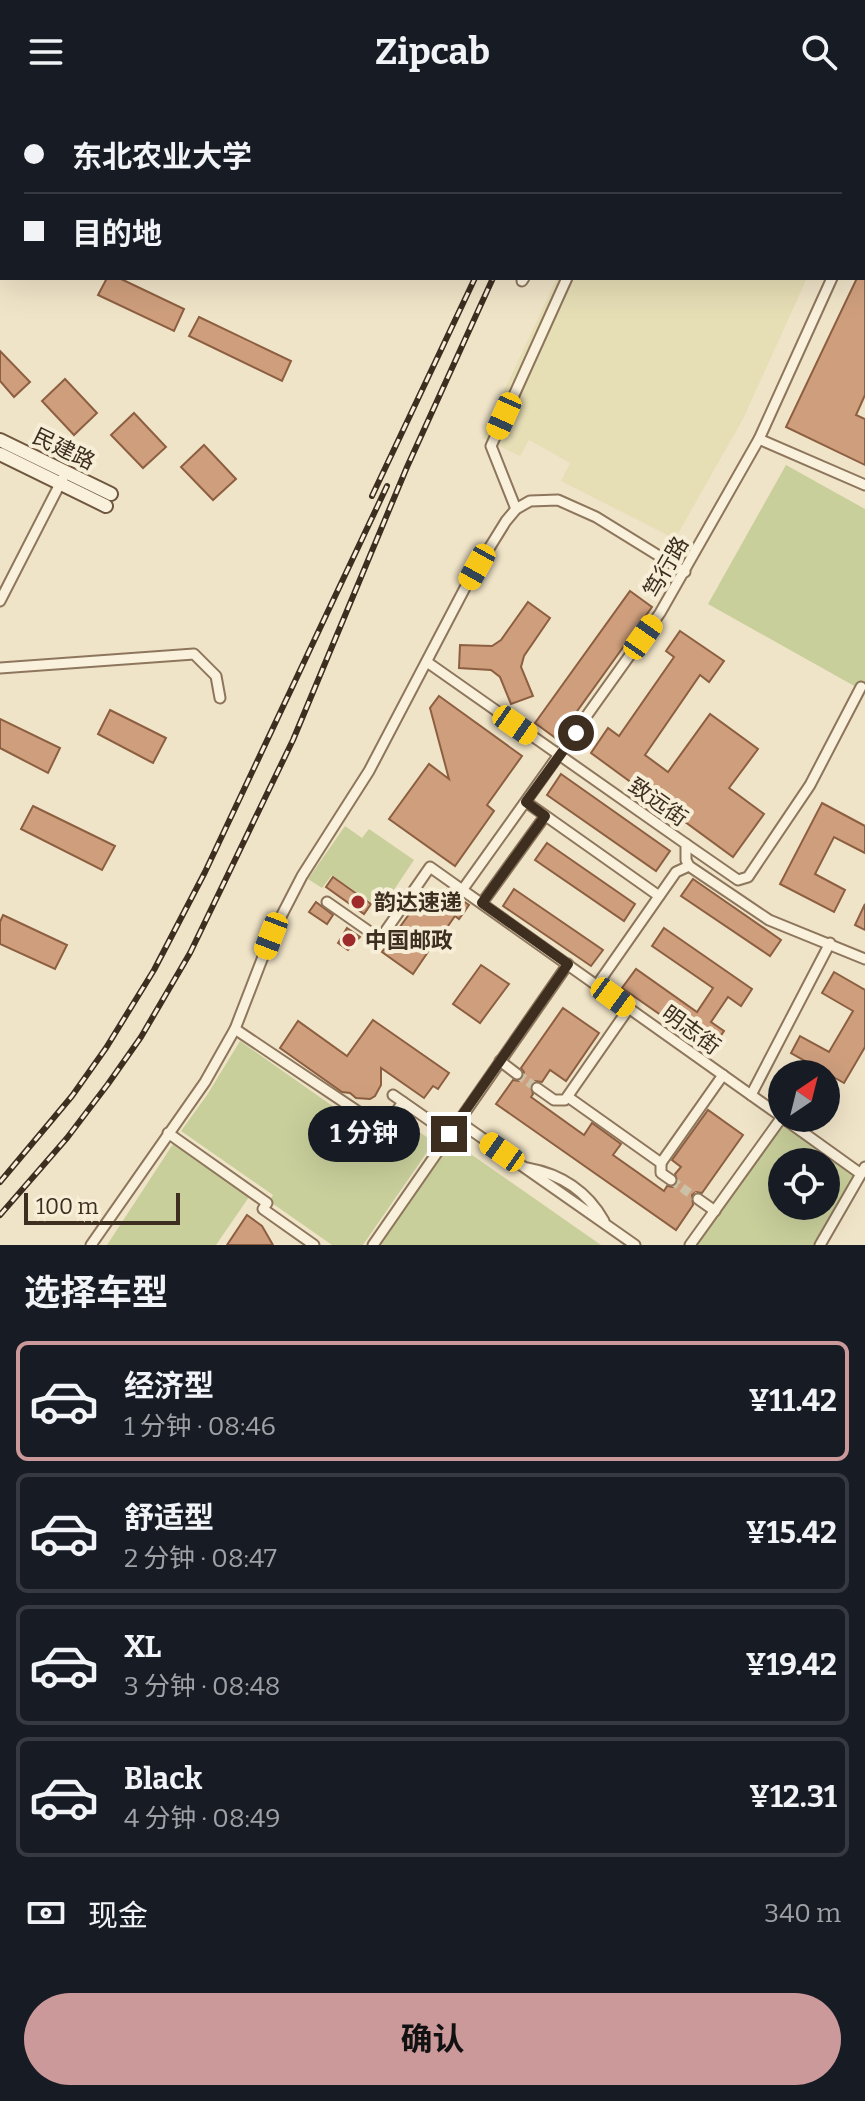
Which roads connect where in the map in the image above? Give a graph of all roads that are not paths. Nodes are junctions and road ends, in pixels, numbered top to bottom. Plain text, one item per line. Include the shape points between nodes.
1 (566, 280) edge
2 (831, 280) edge
3 (759, 439) junction
4 (0, 440) edge
5 (0, 454) edge
6 (63, 478) junction
7 (865, 485) edge
8 (108, 500) dead end
9 (516, 509) junction
10 (685, 572) junction
11 (0, 601) edge
12 (427, 662) junction
13 (0, 668) edge
14 (861, 687) dead end
15 (220, 698) dead end
16 (559, 757) junction
17 (526, 802) junction
18 (545, 816) junction
19 (686, 844) junction
20 (689, 866) junction
21 (463, 889) junction
22 (659, 896) junction
23 (327, 902) dead end
24 (482, 903) junction
25 (830, 943) junction
26 (865, 959) edge
27 (568, 964) junction
28 (597, 985) junction
29 (629, 1008) junction
30 (235, 1029) junction
31 (500, 1061) junction
32 (517, 1074) tunnel mouth
33 (723, 1075) junction
34 (537, 1088) tunnel mouth
35 (393, 1095) dead end
36 (751, 1095) junction
37 (568, 1097) junction
38 (403, 1102) junction
39 (768, 1107) edge
40 (458, 1121) junction
41 (771, 1132) edge
42 (805, 1132) edge
43 (168, 1133) junction
44 (449, 1134) junction
45 (661, 1163) junction
46 (863, 1170) edge
47 (671, 1180) tunnel mouth
48 (698, 1199) tunnel mouth
49 (715, 1211) junction
50 (91, 1245) edge
51 (314, 1245) edge
52 (373, 1245) edge
53 (635, 1245) edge
54 (690, 1245) edge
55 (820, 1245) edge

1 - 9 street via 491,446
2 - 3 street, 笃行路
3 - 7 street
3 - 10 street, 笃行路
4 - 6 street, 民建路
5 - 6 street, 民建路
6 - 8 street, 民建路
6 - 11 street
9 - 10 street via 530,501 558,500
9 - 12 street via 486,550
10 - 16 street, 笃行路
12 - 16 street, 致远街
12 - 30 street via 348,808 302,876 271,936
13 - 15 street via 194,654 216,676
14 - 19 street via 810,785 748,877 738,880
16 - 17 street, 笃行路
16 - 19 street, 致远街
17 - 18 street
17 - 21 street, 笃行路
18 - 22 street
18 - 24 street
19 - 20 street, 致远街
20 - 22 street via 676,872
20 - 25 street via 769,920
21 - 23 street, 明志街 via 430,867 380,939
21 - 24 street, 明志街
22 - 28 street
24 - 27 street, 明志街
25 - 26 street
25 - 36 street
27 - 28 street, 明志街
27 - 31 street
28 - 29 street, 明志街
29 - 33 street, 明志街
29 - 37 street
30 - 38 street via 356,1116 384,1129
30 - 43 street
31 - 32 street
31 - 40 street
33 - 36 street, 明志街
33 - 45 street
34 - 37 street via 558,1102
35 - 38 street
36 - 39 street, 明志街
37 - 45 street
38 - 44 street
40 - 44 street
40 - 53 street
41 - 49 street
42 - 46 street, 明志街
43 - 50 street
43 - 51 street via 267,1203 263,1209
44 - 52 street
45 - 47 street via 661,1173
46 - 55 street
48 - 49 street
49 - 54 street

